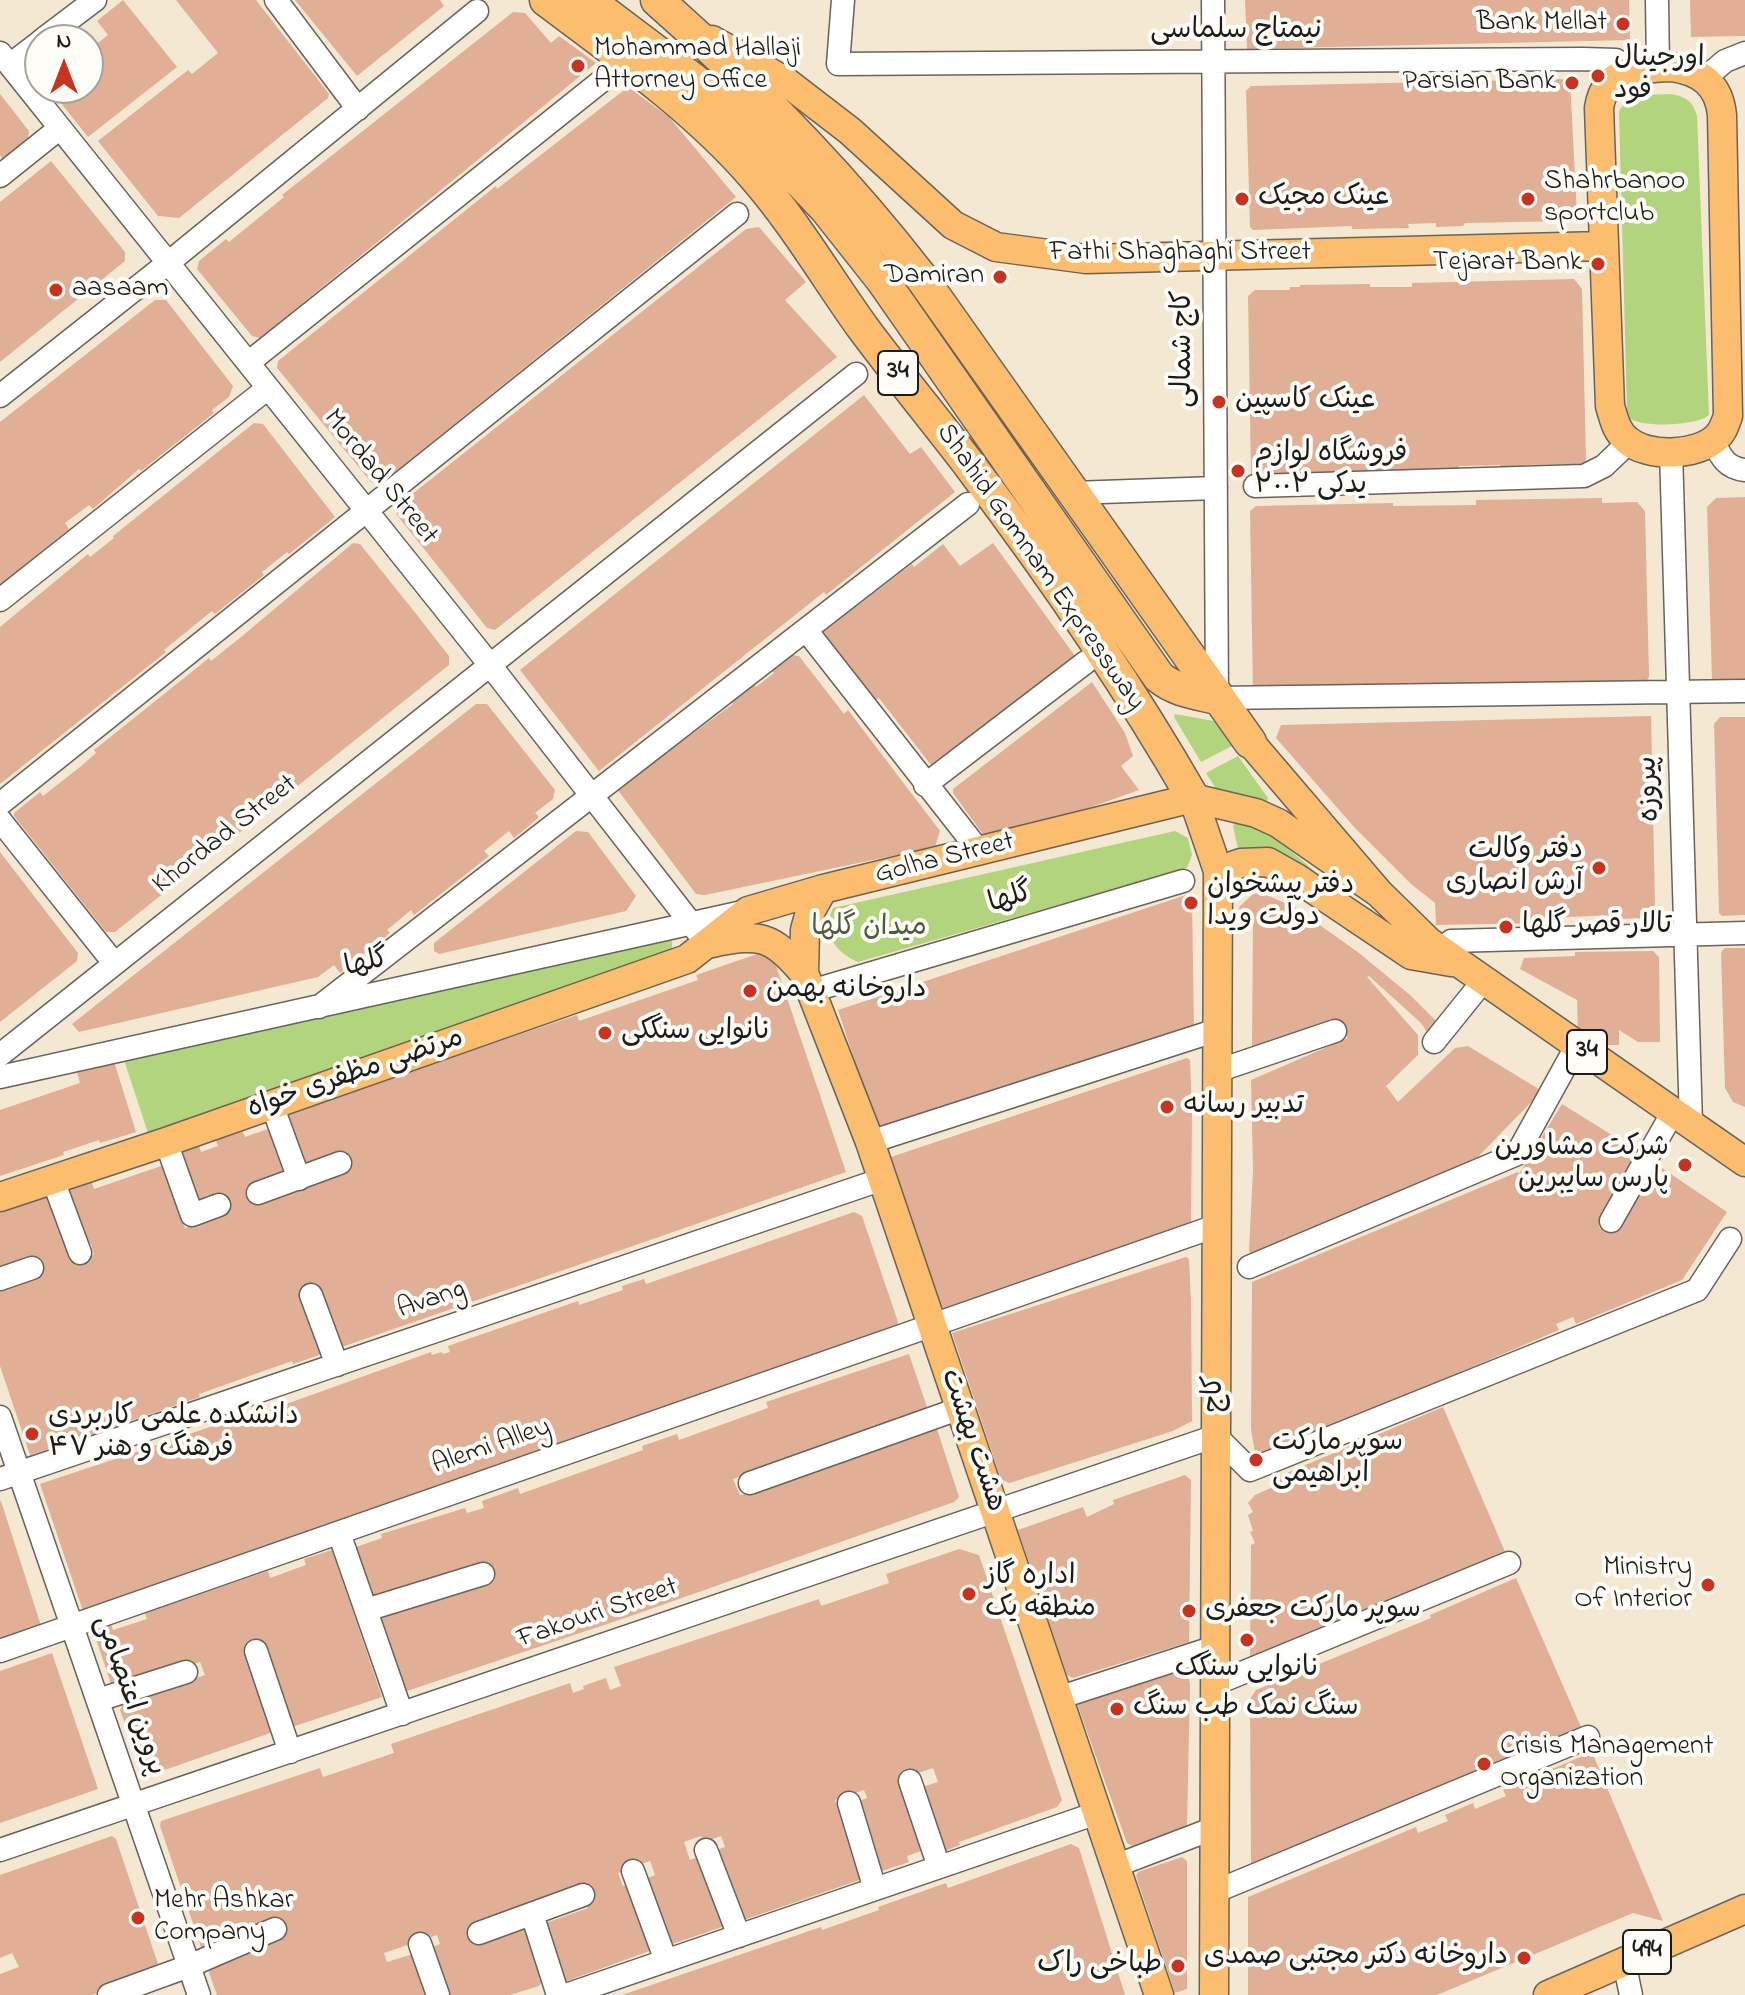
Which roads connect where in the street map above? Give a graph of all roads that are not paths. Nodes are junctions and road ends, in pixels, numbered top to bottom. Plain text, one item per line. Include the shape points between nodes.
1 (95, 0) edge
2 (276, 0) edge
3 (546, 0) edge
4 (588, 0) edge
5 (657, 0) edge
6 (843, 0) edge
7 (1213, 0) edge
8 (1657, 0) edge
9 (477, 11) dead end
10 (63, 24) edge
11 (687, 26) junction
12 (24, 50) edge
13 (1745, 53) edge
14 (5, 59) edge
15 (1213, 63) junction
16 (1644, 69) junction
17 (614, 71) dead end
18 (1705, 78) junction
19 (358, 109) junction
20 (60, 128) junction
21 (0, 176) edge
22 (737, 214) dead end
23 (1735, 235) edge
24 (1603, 246) junction
25 (1214, 257) junction
26 (168, 263) junction
27 (248, 363) junction
28 (856, 374) dead end
29 (268, 388) junction
30 (0, 396) edge
31 (1713, 441) junction
32 (1629, 442) junction
33 (1671, 451) junction
34 (1745, 470) edge
35 (1255, 486) dead end
36 (1216, 488) junction
37 (1073, 493) junction
38 (968, 504) dead end
39 (367, 511) junction
40 (0, 600) edge
41 (806, 630) junction
42 (1086, 662) dead end
43 (490, 665) junction
44 (1745, 691) edge
45 (1679, 692) junction
46 (1217, 698) junction
47 (1250, 742) joint
48 (925, 785) junction
49 (593, 795) junction
50 (1193, 798) junction
51 (0, 804) edge
52 (0, 820) edge
53 (980, 852) junction
54 (1218, 871) junction
55 (1183, 881) dead end
56 (823, 889) junction
57 (1379, 893) junction
58 (1745, 933) edge
59 (698, 934) junction
60 (1686, 934) junction
61 (1455, 952) junction
62 (114, 963) junction
63 (1484, 980) junction
64 (808, 982) junction
65 (319, 1007) junction
66 (1217, 1030) junction
67 (1335, 1031) dead end
68 (1434, 1042) dead end
69 (1577, 1045) junction
70 (0, 1055) edge
71 (1217, 1071) junction
72 (0, 1077) edge
73 (272, 1105) junction
74 (1682, 1118) junction
75 (166, 1142) junction
76 (870, 1142) junction
77 (1738, 1153) edge
78 (340, 1163) dead end
79 (299, 1179) junction
80 (883, 1179) junction
81 (53, 1180) junction
82 (258, 1193) dead end
83 (0, 1197) edge
84 (219, 1205) dead end
85 (1611, 1221) dead end
86 (1216, 1226) junction
87 (1730, 1239) dead end
88 (80, 1253) dead end
89 (1249, 1267) dead end
90 (32, 1268) dead end
91 (0, 1279) edge
92 (311, 1295) dead end
93 (932, 1326) junction
94 (337, 1365) junction
95 (961, 1408) junction
96 (0, 1417) edge
97 (1216, 1436) junction
98 (10, 1476) edge
99 (750, 1483) dead end
100 (995, 1512) junction
101 (339, 1533) junction
102 (1509, 1563) dead end
103 (483, 1574) dead end
104 (366, 1610) junction
105 (72, 1626) junction
106 (1206, 1650) dead end
107 (0, 1651) edge
108 (256, 1651) dead end
109 (186, 1672) dead end
110 (1215, 1684) junction
111 (1058, 1698) junction
112 (98, 1700) junction
113 (402, 1714) junction
114 (1588, 1737) dead end
115 (290, 1752) junction
116 (910, 1781) dead end
117 (849, 1803) dead end
118 (134, 1804) junction
119 (1097, 1813) junction
120 (1204, 1832) dead end
121 (0, 1850) edge
122 (706, 1850) dead end
123 (1115, 1866) junction
124 (939, 1867) junction
125 (633, 1871) dead end
126 (875, 1889) junction
127 (1214, 1892) junction
128 (583, 1895) dead end
129 (1745, 1909) edge
130 (532, 1914) junction
131 (275, 1929) dead end
132 (479, 1933) dead end
133 (739, 1936) junction
134 (420, 1944) dead end
135 (666, 1961) junction
136 (1624, 1962) junction
137 (189, 1966) junction
138 (109, 1995) edge
139 (199, 1995) edge
140 (438, 1995) edge
141 (558, 1995) edge
142 (566, 1995) edge
143 (1159, 1995) edge
144 (1214, 1995) edge
145 (1548, 1995) edge
146 (1631, 1995) edge

1 - 10 street
2 - 19 street
3 - 50 highway, Shahid Gomnam Expressway / 34 via 673,99 754,176 1110,663
4 - 46 highway via 729,109 800,180 883,281 1159,677 1170,686
5 - 11 highway, 34
6 - 15 street, نیمتاج سلماسی via 838,64
7 - 15 street, کاج شمالی
8 - 16 street
9 - 19 street
11 - 25 main road, Fathi Shaghaghi Street via 785,81 850,131 953,225 996,247 1086,259
11 - 37 highway, 34 via 770,103 874,216
12 - 14 street
13 - 18 street
14 - 20 street, Mordad Street
15 - 16 street, نیمتاج سلماسی via 1583,59 1616,60
15 - 25 street, کاج شمالی
16 - 18 main road via 1688,70
16 - 24 main road via 1614,79 1600,100
17 - 27 street
18 - 23 main road via 1721,108
19 - 26 street
20 - 21 street
20 - 26 street, Mordad Street
22 - 39 street
23 - 31 main road via 1728,416
24 - 25 main road, Fathi Shaghaghi Street
24 - 32 main road via 1610,406 1617,428
25 - 36 street, کاج شمالی
26 - 27 street, Mordad Street
26 - 30 street
27 - 29 street, Mordad Street
28 - 43 street, Khordad Street
29 - 39 street, Mordad Street
29 - 40 street
31 - 33 main road via 1694,450
31 - 34 street via 1730,467
32 - 33 main road
32 - 35 street via 1604,466 1584,476
33 - 45 street, پیروزه
36 - 37 street
36 - 46 street, کاج شمالی
37 - 46 highway, 34
38 - 41 street
39 - 43 street, Mordad Street
39 - 51 street
41 - 48 street
41 - 49 street
42 - 48 street
43 - 49 street, Mordad Street
43 - 62 street, Khordad Street
44 - 45 street
45 - 46 street
45 - 60 street, پیروزه
46 - 47 highway, 34
47 - 57 main road, 34
48 - 53 street
49 - 59 street, Mordad Street
49 - 65 street
50 - 53 main road, Golha Street
50 - 54 main road, کاج
50 - 57 main road, 34 via 1278,823
52 - 62 street
53 - 56 main road, Golha Street
54 - 61 main road via 1268,862 1411,955
54 - 66 main road, کاج
55 - 64 street, گلها
56 - 59 main road, Golha Street via 748,911
56 - 64 main road, هشت بهشت via 805,930
57 - 61 main road, 34 via 1429,942
58 - 60 street
59 - 64 main road via 762,939 777,946
59 - 65 street, گلها
59 - 73 main road, مرتضی مظفری خواه via 687,959
60 - 61 street
60 - 74 street, پیروزه
61 - 63 main road, 34
62 - 70 street, Khordad Street
63 - 68 street
63 - 69 main road, 34
64 - 76 main road, هشت بهشت
65 - 72 street, گلها
66 - 71 main road, کاج
66 - 76 street
67 - 71 street
69 - 74 main road, 34
69 - 89 street via 1517,1154
71 - 86 main road, کاج
73 - 75 main road, مرتضی مظفری خواه
73 - 79 street
74 - 77 main road, 34
74 - 85 street
75 - 81 main road, مرتضی مظفری خواه
75 - 84 street via 192,1215
76 - 80 main road, هشت بهشت
78 - 79 street
79 - 82 street
80 - 93 main road, هشت بهشت
80 - 94 street, Avang
81 - 83 main road, مرتضی مظفری خواه
81 - 88 street
86 - 93 street, Alemi Alley
86 - 97 main road, کاج
87 - 97 street via 1697,1290 1250,1470
90 - 91 street
92 - 94 street
93 - 95 main road, هشت بهشت
93 - 101 street, Alemi Alley
94 - 98 street, Avang
95 - 99 street
95 - 100 main road, هشت بهشت
96 - 98 street, پروین اعتصامی
97 - 100 street, Fakouri Street
97 - 110 main road, کاج
98 - 105 street, پروین اعتصامی
100 - 111 main road, هشت بهشت
100 - 113 street, Fakouri Street
101 - 104 street
101 - 105 street, Alemi Alley
102 - 110 street
103 - 104 street
104 - 113 street
105 - 107 street, Alemi Alley
105 - 112 street, پروین اعتصامی
106 - 111 street
108 - 115 street
109 - 112 street
110 - 127 main road, کاج
111 - 119 main road, هشت بهشت
112 - 118 street, پروین اعتصامی
113 - 115 street, Fakouri Street
114 - 127 street
115 - 118 street, Fakouri Street
116 - 124 street
117 - 126 street
118 - 121 street, Fakouri Street
118 - 137 street, پروین اعتصامی
119 - 123 main road, هشت بهشت
119 - 124 street
120 - 123 street
122 - 133 street
123 - 143 main road, هشت بهشت
124 - 126 street
125 - 135 street
126 - 133 street
127 - 144 main road, کاج
128 - 130 street
129 - 136 main road, 494
130 - 132 street
130 - 141 street
131 - 137 street
133 - 135 street
134 - 140 street
135 - 142 street
136 - 145 main road, 494
136 - 146 street
137 - 138 street
137 - 139 street, پروین اعتصامی

